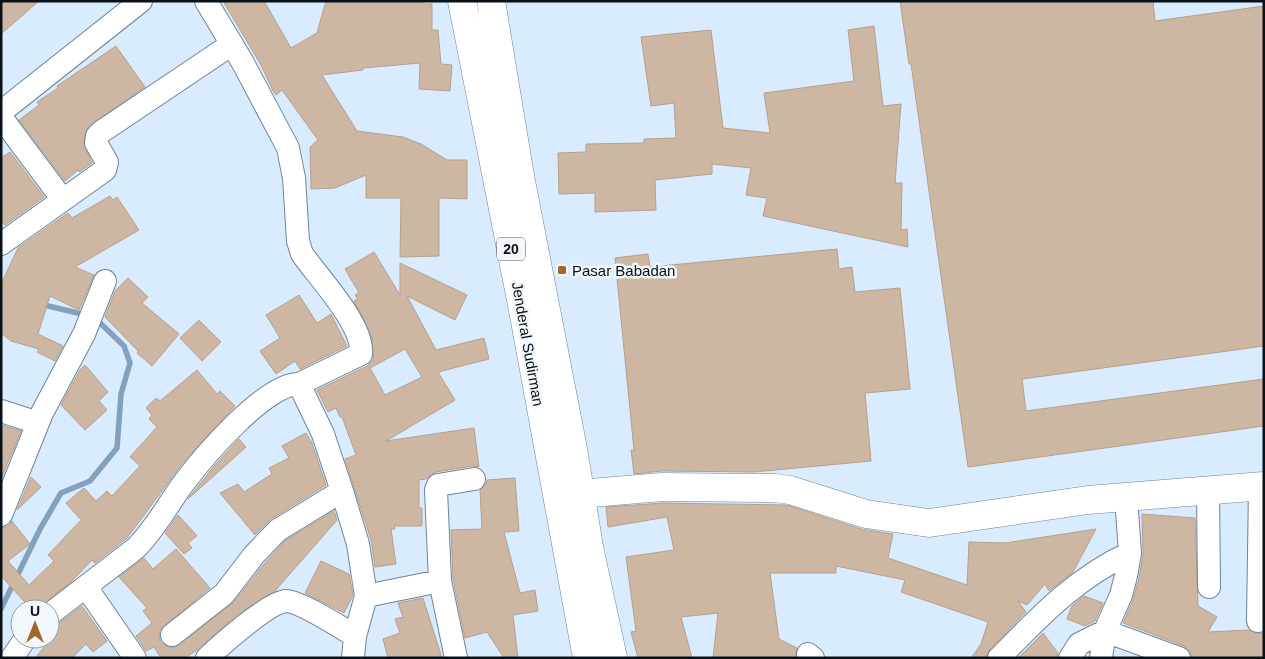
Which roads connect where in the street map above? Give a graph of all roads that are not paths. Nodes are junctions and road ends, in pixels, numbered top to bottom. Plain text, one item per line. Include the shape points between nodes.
1 (141, 1) edge
2 (206, 1) edge
3 (462, 1) edge
4 (491, 1) edge
5 (232, 44) junction
6 (1, 112) edge
7 (1, 117) edge
8 (63, 200) junction
9 (4, 235) edge
10 (105, 281) dead end
11 (299, 384) junction
12 (1, 411) edge
13 (38, 423) junction
14 (474, 479) dead end
15 (1262, 486) edge
16 (1208, 489) junction
17 (342, 491) junction
18 (579, 494) junction
19 (1126, 496) junction
20 (1, 515) edge
21 (1130, 553) junction
22 (440, 581) junction
23 (86, 587) junction
24 (1209, 587) dead end
25 (366, 596) junction
26 (60, 606) edge
27 (1258, 621) dead end
28 (1105, 632) junction
29 (172, 635) dead end
30 (356, 636) junction
31 (135, 658) edge
32 (207, 658) edge
33 (353, 658) edge
34 (456, 658) edge
35 (587, 658) edge
36 (613, 658) edge
37 (999, 658) edge
38 (1070, 658) edge
39 (1101, 658) edge
40 (1179, 658) edge

1 - 6 street
2 - 5 street
3 - 35 main road, Jenderal Sudirman / 20
4 - 18 main road, Jenderal Sudirman / 20
5 - 8 street via 97,136 96,143 107,162 105,170
5 - 11 street via 288,148 302,254 351,322 361,348 360,354
7 - 8 street
8 - 9 street
10 - 13 street via 84,334
11 - 17 street via 323,434
11 - 23 street via 290,384 265,398 200,463 148,536
12 - 13 street
13 - 20 street
14 - 22 street via 436,487
15 - 16 main road
15 - 27 street
16 - 19 main road
16 - 24 street
17 - 25 street via 358,544
17 - 29 street via 278,530 224,594
18 - 19 main road via 662,487 775,488 891,519 942,522
18 - 36 main road, Jenderal Sudirman / 20
19 - 21 street
21 - 28 street via 1121,595
21 - 37 street via 1080,582
22 - 25 street
22 - 34 street
23 - 26 street
23 - 31 street
25 - 30 street
28 - 38 street via 1080,644
28 - 39 street
28 - 40 street
30 - 32 street via 286,601 263,612
30 - 33 street

